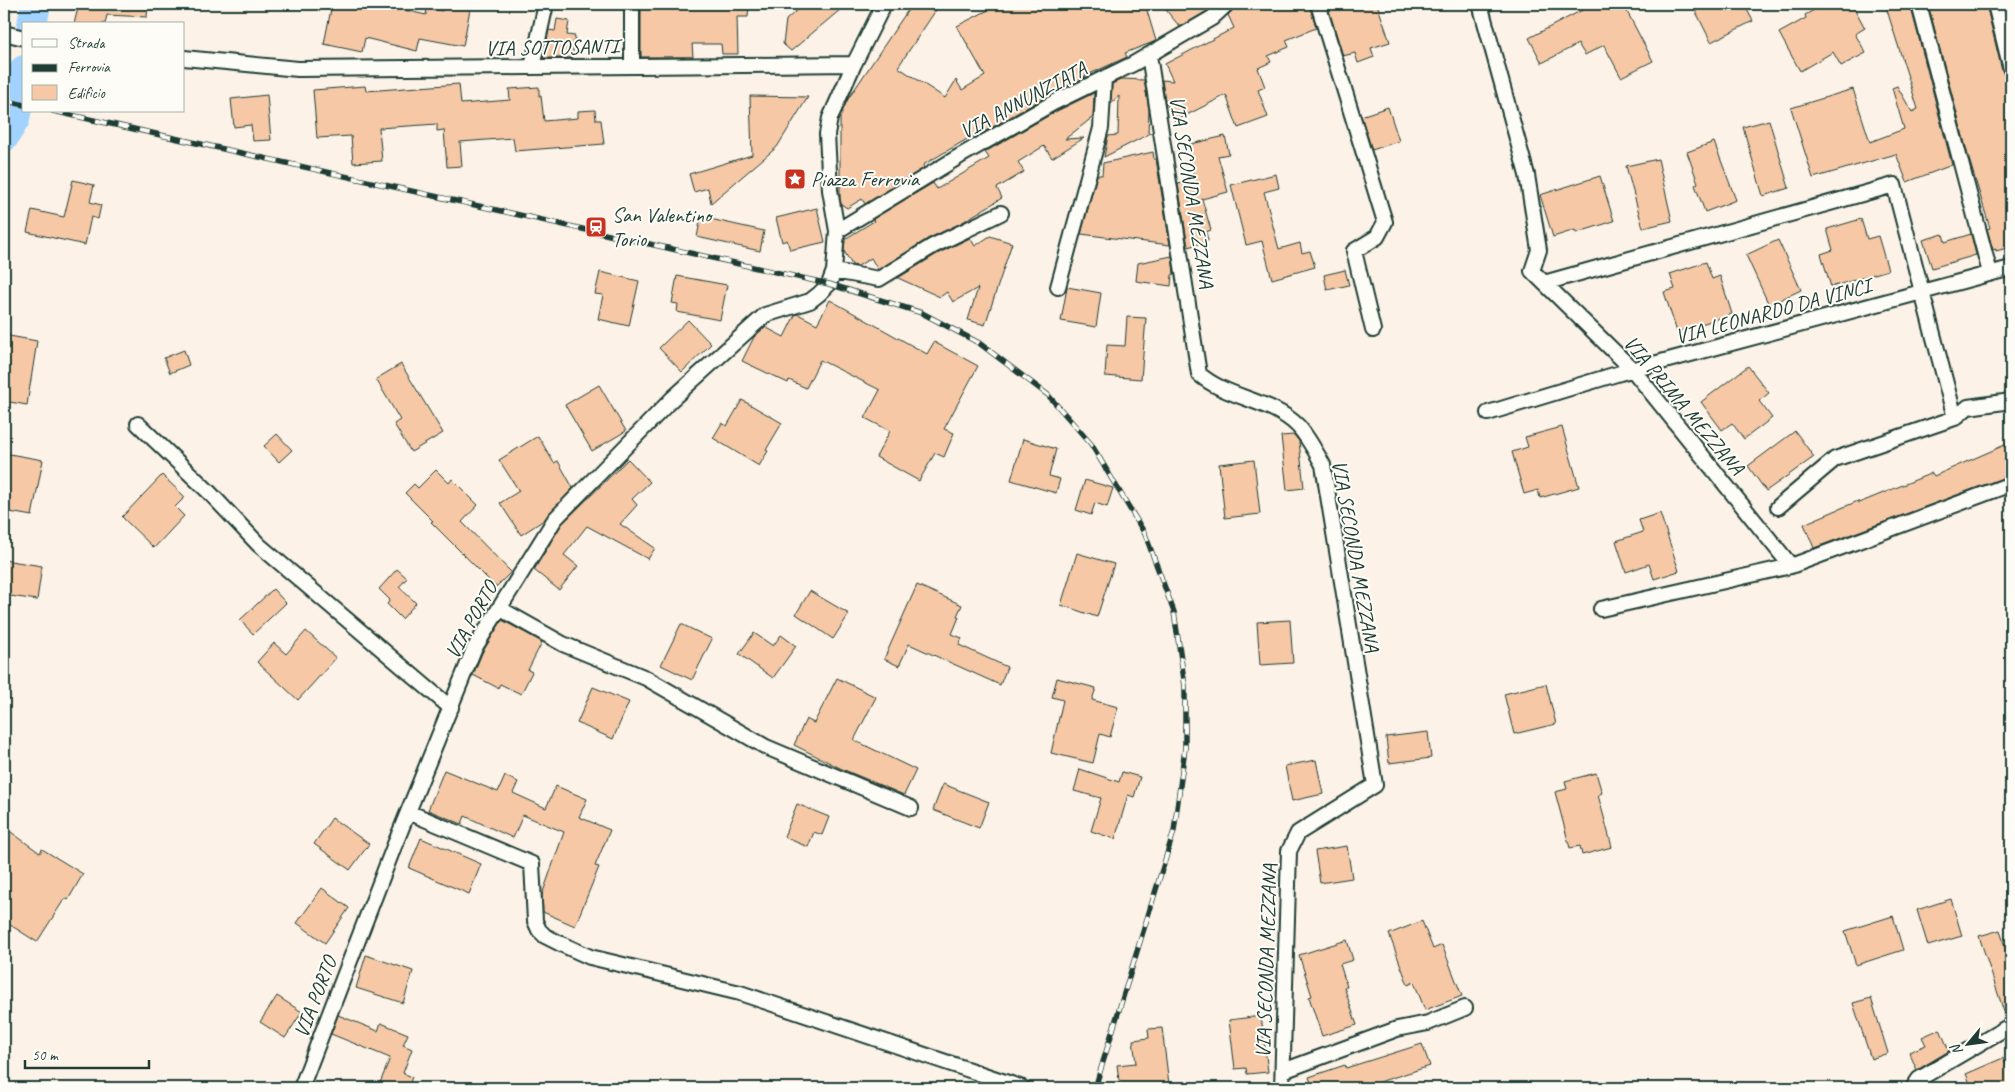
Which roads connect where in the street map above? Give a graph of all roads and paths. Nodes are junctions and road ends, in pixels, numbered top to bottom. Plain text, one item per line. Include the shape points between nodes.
1 (546, 4) edge
2 (632, 4) edge
3 (884, 4) edge
4 (1227, 4) edge
5 (1318, 4) edge
6 (1480, 4) edge
7 (1919, 4) edge
8 (1995, 4) edge
9 (6, 34) edge
10 (22, 38) edge
11 (1149, 55) junction
12 (185, 58) edge
13 (854, 64) junction
14 (632, 66) junction
15 (532, 67) junction
16 (2011, 69) edge
17 (1104, 78) junction
18 (1000, 213) dead end
19 (837, 232) junction
20 (2011, 268) edge
21 (1990, 273) junction
22 (831, 278) junction
23 (1544, 283) junction
24 (1058, 287) dead end
25 (1921, 292) junction
26 (1372, 330) dead end
27 (1633, 370) junction
28 (2011, 401) edge
29 (1488, 413) dead end
30 (1955, 418) junction
31 (138, 424) dead end
32 (2011, 484) edge
33 (1778, 507) dead end
34 (1791, 566) junction
35 (499, 608) junction
36 (1601, 609) dead end
37 (451, 708) junction
38 (911, 808) dead end
39 (408, 812) junction
40 (1465, 1008) dead end
41 (2011, 1025) edge
42 (1283, 1071) junction
43 (301, 1088) edge
44 (1023, 1088) edge
45 (1282, 1088) edge
46 (1913, 1088) edge

1 - 15 street
2 - 14 street
3 - 13 street
4 - 11 street, VIA ANNUNZIATA via 1212,18
5 - 26 street via 1385,222 1377,237 1354,251
6 - 23 street, VIA PRIMA MEZZANA via 1527,175 1539,250 1532,271
7 - 21 street
8 - 16 street
9 - 10 street
11 - 17 street, VIA ANNUNZIATA
11 - 42 street, VIA SECONDA MEZZANA via 1199,374 1210,383 1279,413 1298,426 1323,465 1375,784 1298,833 1289,851
12 - 15 street, VIA SOTTOSANTI via 298,69
13 - 14 street, VIA SOTTOSANTI
13 - 19 street via 830,118 827,134
14 - 15 street, VIA SOTTOSANTI
17 - 19 street, VIA ANNUNZIATA via 960,156
17 - 24 street via 1101,128
18 - 22 street via 933,246 879,279
19 - 22 street
20 - 21 street, VIA LEONARDO DA VINCI
21 - 25 street, VIA LEONARDO DA VINCI
22 - 35 street, VIA PORTO via 810,302 765,315 672,399 555,519
23 - 25 street via 1894,185
23 - 27 street, VIA PRIMA MEZZANA
25 - 27 street, VIA LEONARDO DA VINCI
25 - 30 street
27 - 29 street, VIA LEONARDO DA VINCI
27 - 34 street, VIA PRIMA MEZZANA
28 - 30 street via 1968,407
30 - 33 street via 1835,459
31 - 37 street via 209,492 259,546
32 - 34 street
34 - 36 street
35 - 37 street, VIA PORTO via 474,649
35 - 38 street via 563,644 646,678 766,747
37 - 39 street, VIA PORTO
39 - 43 street, VIA PORTO
39 - 44 street via 532,864 535,920 545,936 561,944 590,957 740,993
40 - 42 street
41 - 46 street via 1919,1079
42 - 45 street, VIA SECONDA MEZZANA

